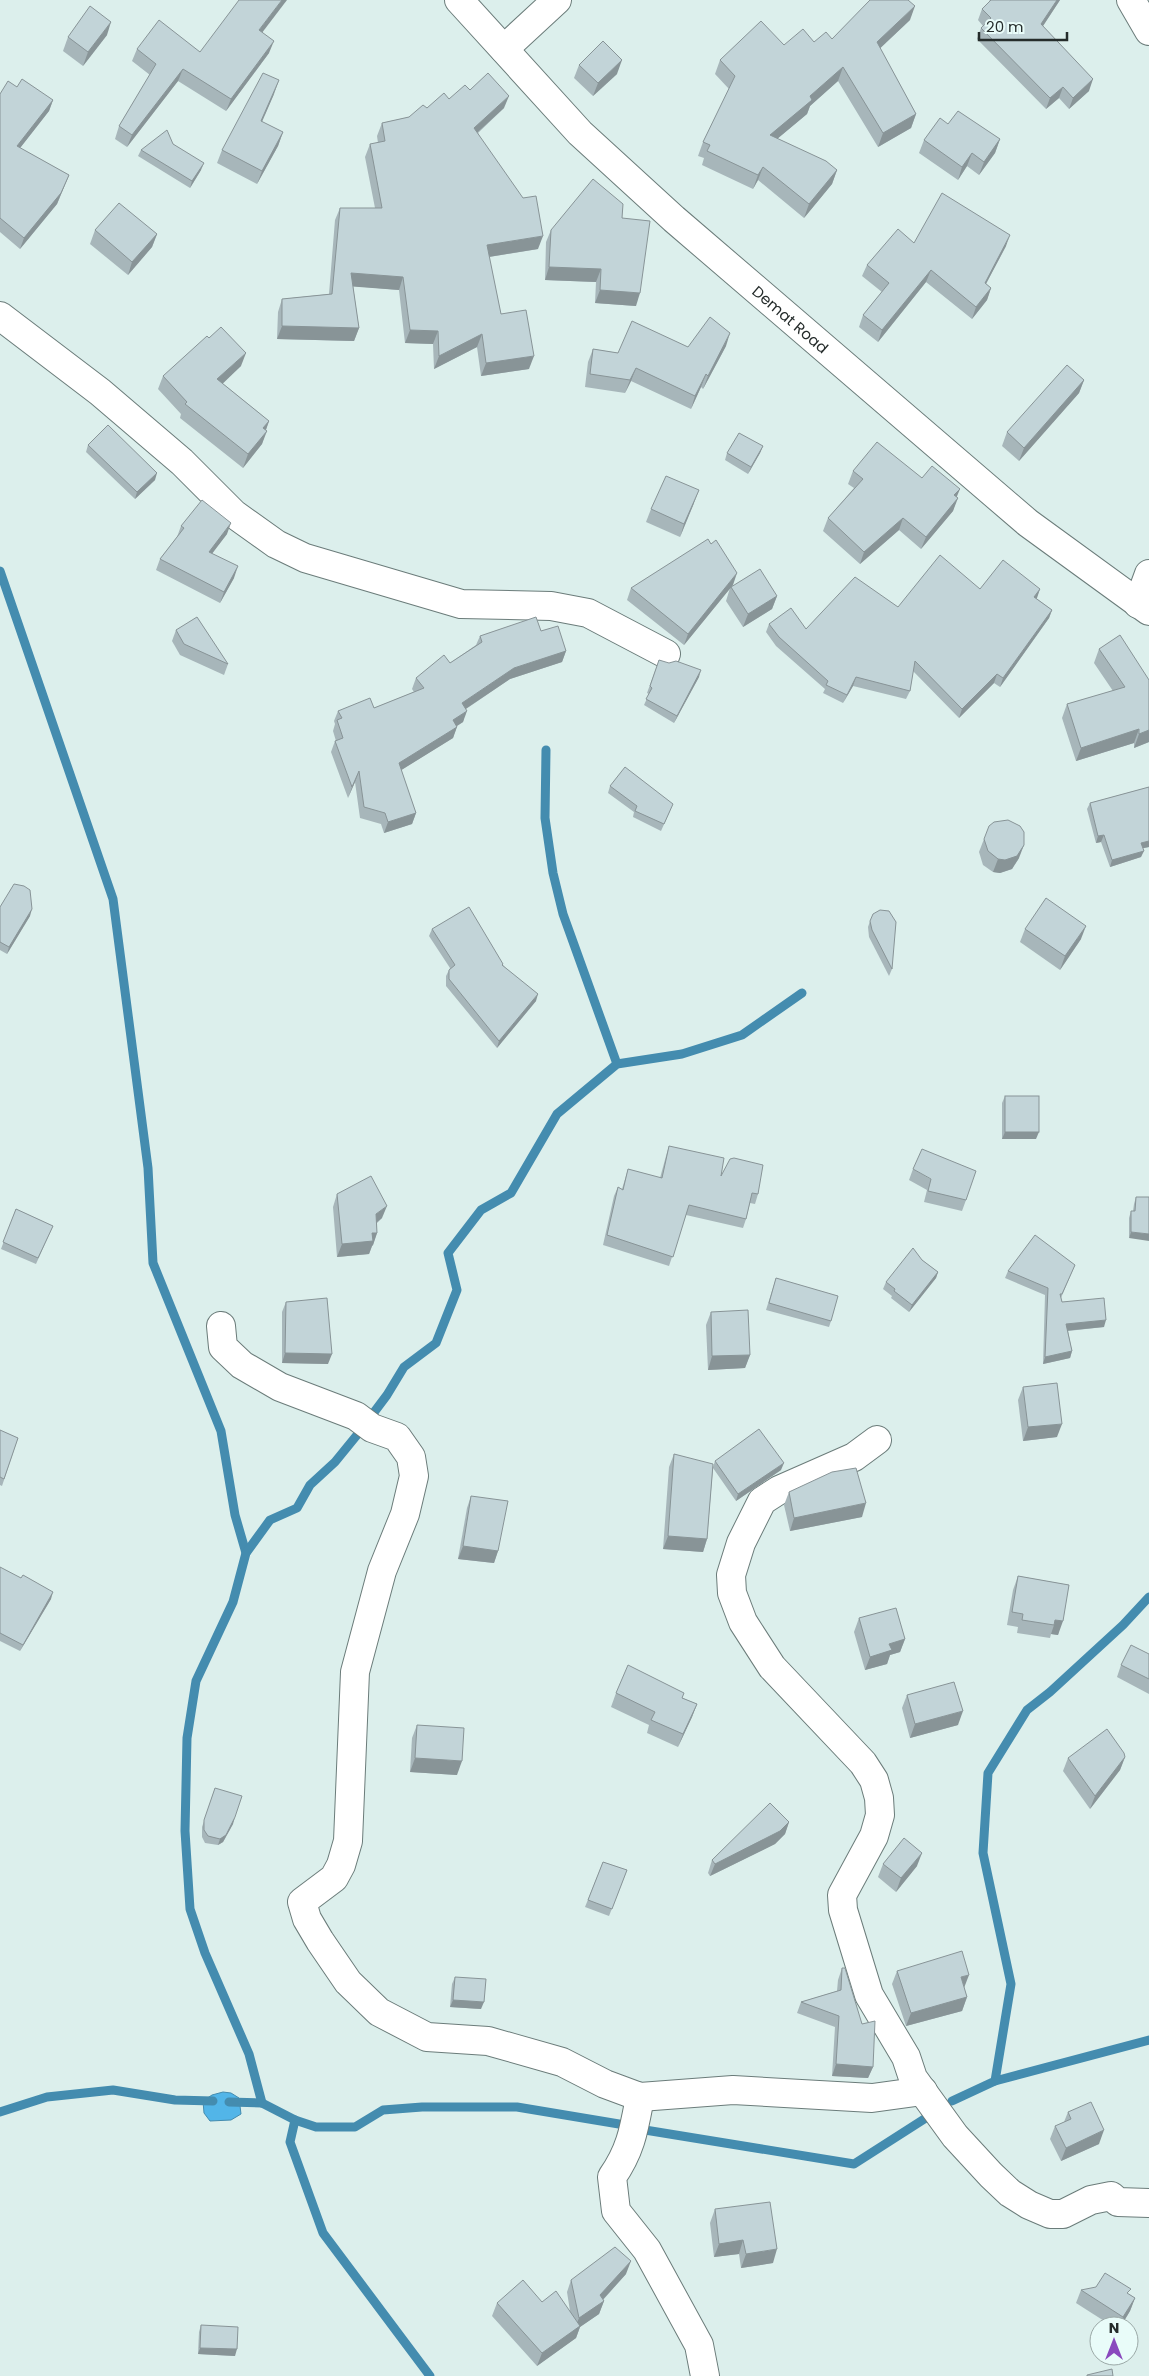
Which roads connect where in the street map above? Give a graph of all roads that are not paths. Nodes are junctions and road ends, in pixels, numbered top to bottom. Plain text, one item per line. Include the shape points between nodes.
1 (459, 0) edge
2 (557, 0) edge
3 (1131, 0) edge
4 (1149, 31) edge
5 (504, 49) junction
6 (0, 316) edge
7 (1149, 574) edge
8 (1143, 608) edge
9 (666, 654) dead end
10 (221, 1326) dead end
11 (877, 1440) dead end
12 (923, 2091) junction
13 (640, 2097) junction
14 (1149, 2203) edge
15 (705, 2376) edge

1 - 5 street, Demat Road
2 - 5 street
3 - 4 street
5 - 8 street, Demat Road via 580,133 674,219 1028,523
6 - 9 street via 100,392 182,462 234,514 276,544 305,558 461,604 551,606 588,613
7 - 8 street
10 - 13 street via 224,1347 242,1365 280,1387 397,1437 412,1457 414,1476 405,1514 382,1571 355,1672 348,1841 334,1878 302,1902 307,1919 348,1982 379,2012 427,2037 488,2041 562,2062
11 - 12 street via 854,1457 779,1490 762,1501 730,1575 732,1593 743,1622 772,1667 863,1763 874,1780 880,1815 874,1836 842,1895 842,1910 869,1995 906,2057 912,2078
12 - 13 street via 872,2098 733,2090
12 - 14 street via 955,2136 991,2175 1010,2193 1041,2211 1063,2214 1091,2200 1111,2196 1118,2202
13 - 15 street via 625,2158 612,2177 616,2211 646,2250 699,2345

